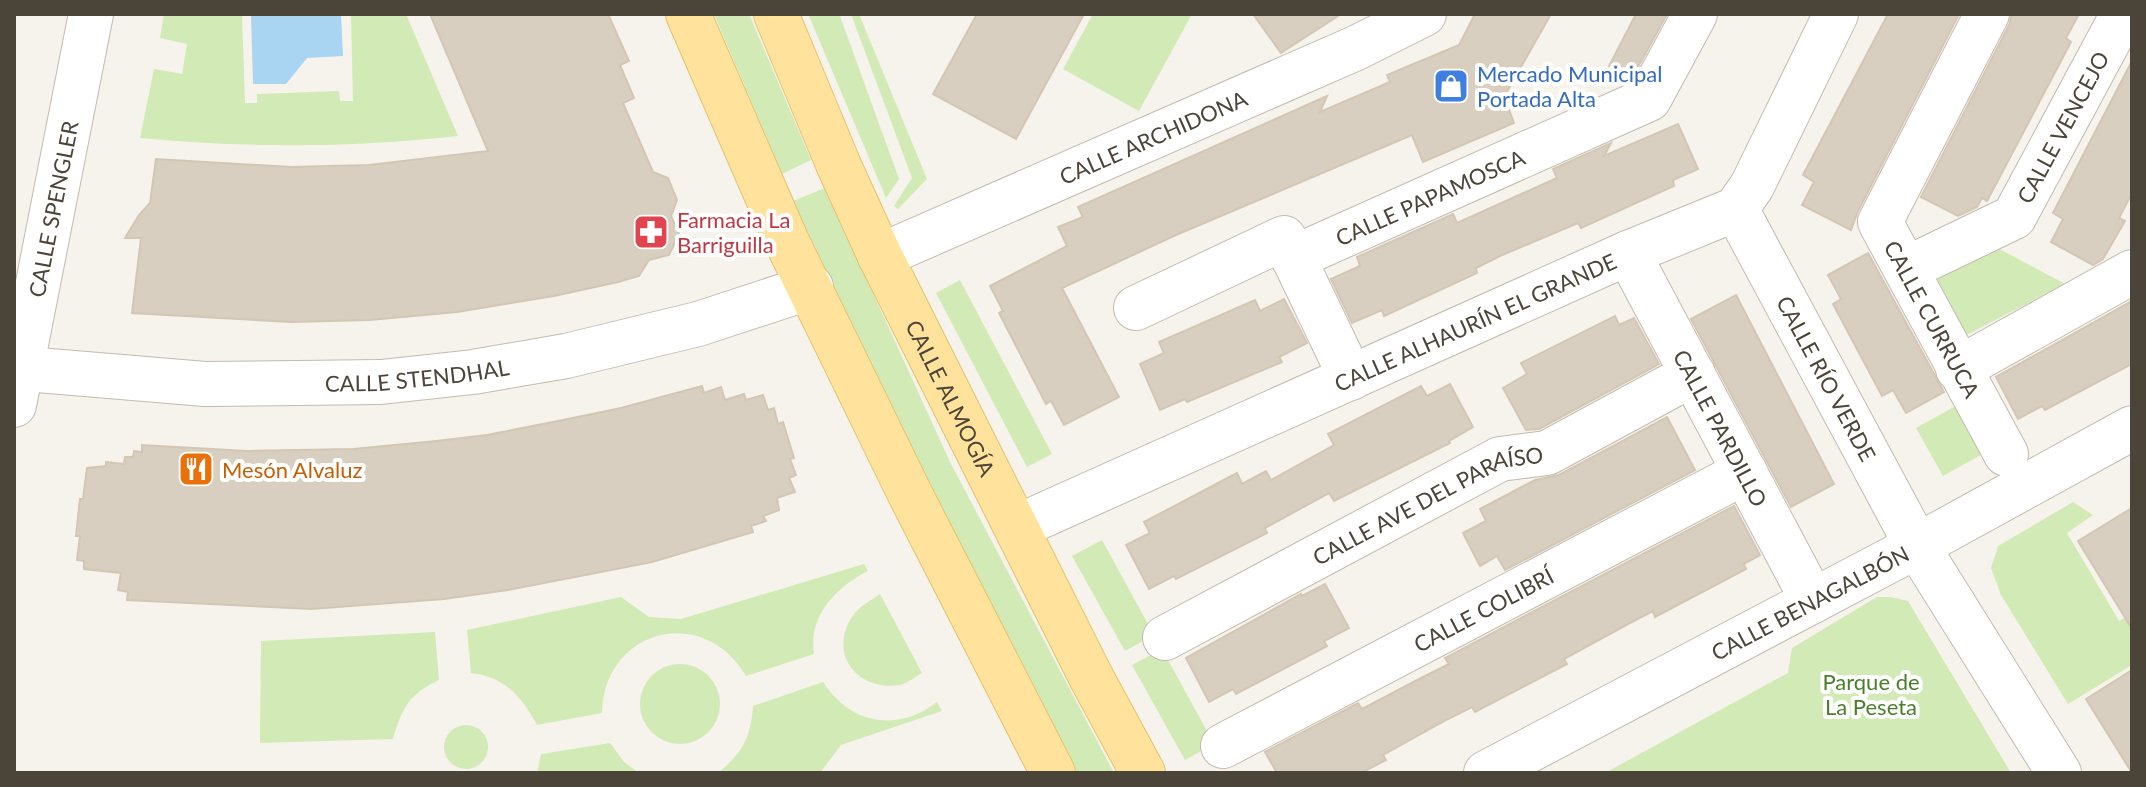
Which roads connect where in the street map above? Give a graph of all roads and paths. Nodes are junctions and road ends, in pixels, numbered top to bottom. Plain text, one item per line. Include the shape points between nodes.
1 (91, 14) edge
2 (688, 14) edge
3 (776, 14) edge
4 (1424, 14) edge
5 (1695, 14) edge
6 (1836, 14) edge
7 (1987, 14) edge
8 (2123, 14) edge
9 (1736, 209) junction
10 (1628, 253) junction
11 (880, 256) junction
12 (1293, 258) junction
13 (1906, 269) junction
14 (2132, 272) edge
15 (811, 287) junction
16 (1136, 308) dead end
17 (1958, 369) junction
18 (1693, 374) junction
19 (1351, 378) junction
20 (16, 381) edge
21 (2132, 428) edge
22 (2006, 454) dead end
23 (1745, 472) junction
24 (1017, 527) junction
25 (1917, 546) junction
26 (1813, 601) junction
27 (1165, 638) dead end
28 (1223, 746) dead end
29 (1053, 773) edge
30 (1143, 773) edge
31 (1486, 773) edge
32 (2059, 773) edge

1 - 20 street, CALLE SPENGLER
2 - 15 main road
3 - 11 main road, CALLE ALMOGÍA
4 - 11 street, CALLE ARCHIDONA
5 - 12 street, CALLE PAPAMOSCA via 1649,99
6 - 9 street
7 - 13 street, CALLE CURRUCA via 1880,222
8 - 13 street, CALLE VENCEJO via 2014,217
9 - 10 street, CALLE ALHAURÍN EL GRANDE
9 - 25 street, CALLE RÍO VERDE
10 - 18 street, CALLE PARDILLO
10 - 19 street, CALLE ALHAURÍN EL GRANDE
11 - 24 main road, CALLE ALMOGÍA
12 - 16 street via 1284,238
12 - 19 street
13 - 17 street, CALLE CURRUCA
14 - 17 street
15 - 20 street, CALLE STENDHAL via 698,324 473,372 381,382
15 - 29 main road
17 - 22 street, CALLE CURRUCA
18 - 23 street, CALLE PARDILLO
18 - 27 street, CALLE AVE DEL PARAÍSO via 1547,453 1500,459
19 - 24 street, CALLE ALHAURÍN EL GRANDE
21 - 25 street, CALLE BENAGALBÓN
23 - 26 street, CALLE PARDILLO
23 - 28 street, CALLE COLIBRÍ
24 - 30 main road, CALLE ALMOGÍA
25 - 26 street, CALLE BENAGALBÓN
25 - 32 street, CALLE RÍO VERDE
26 - 31 street, CALLE BENAGALBÓN

